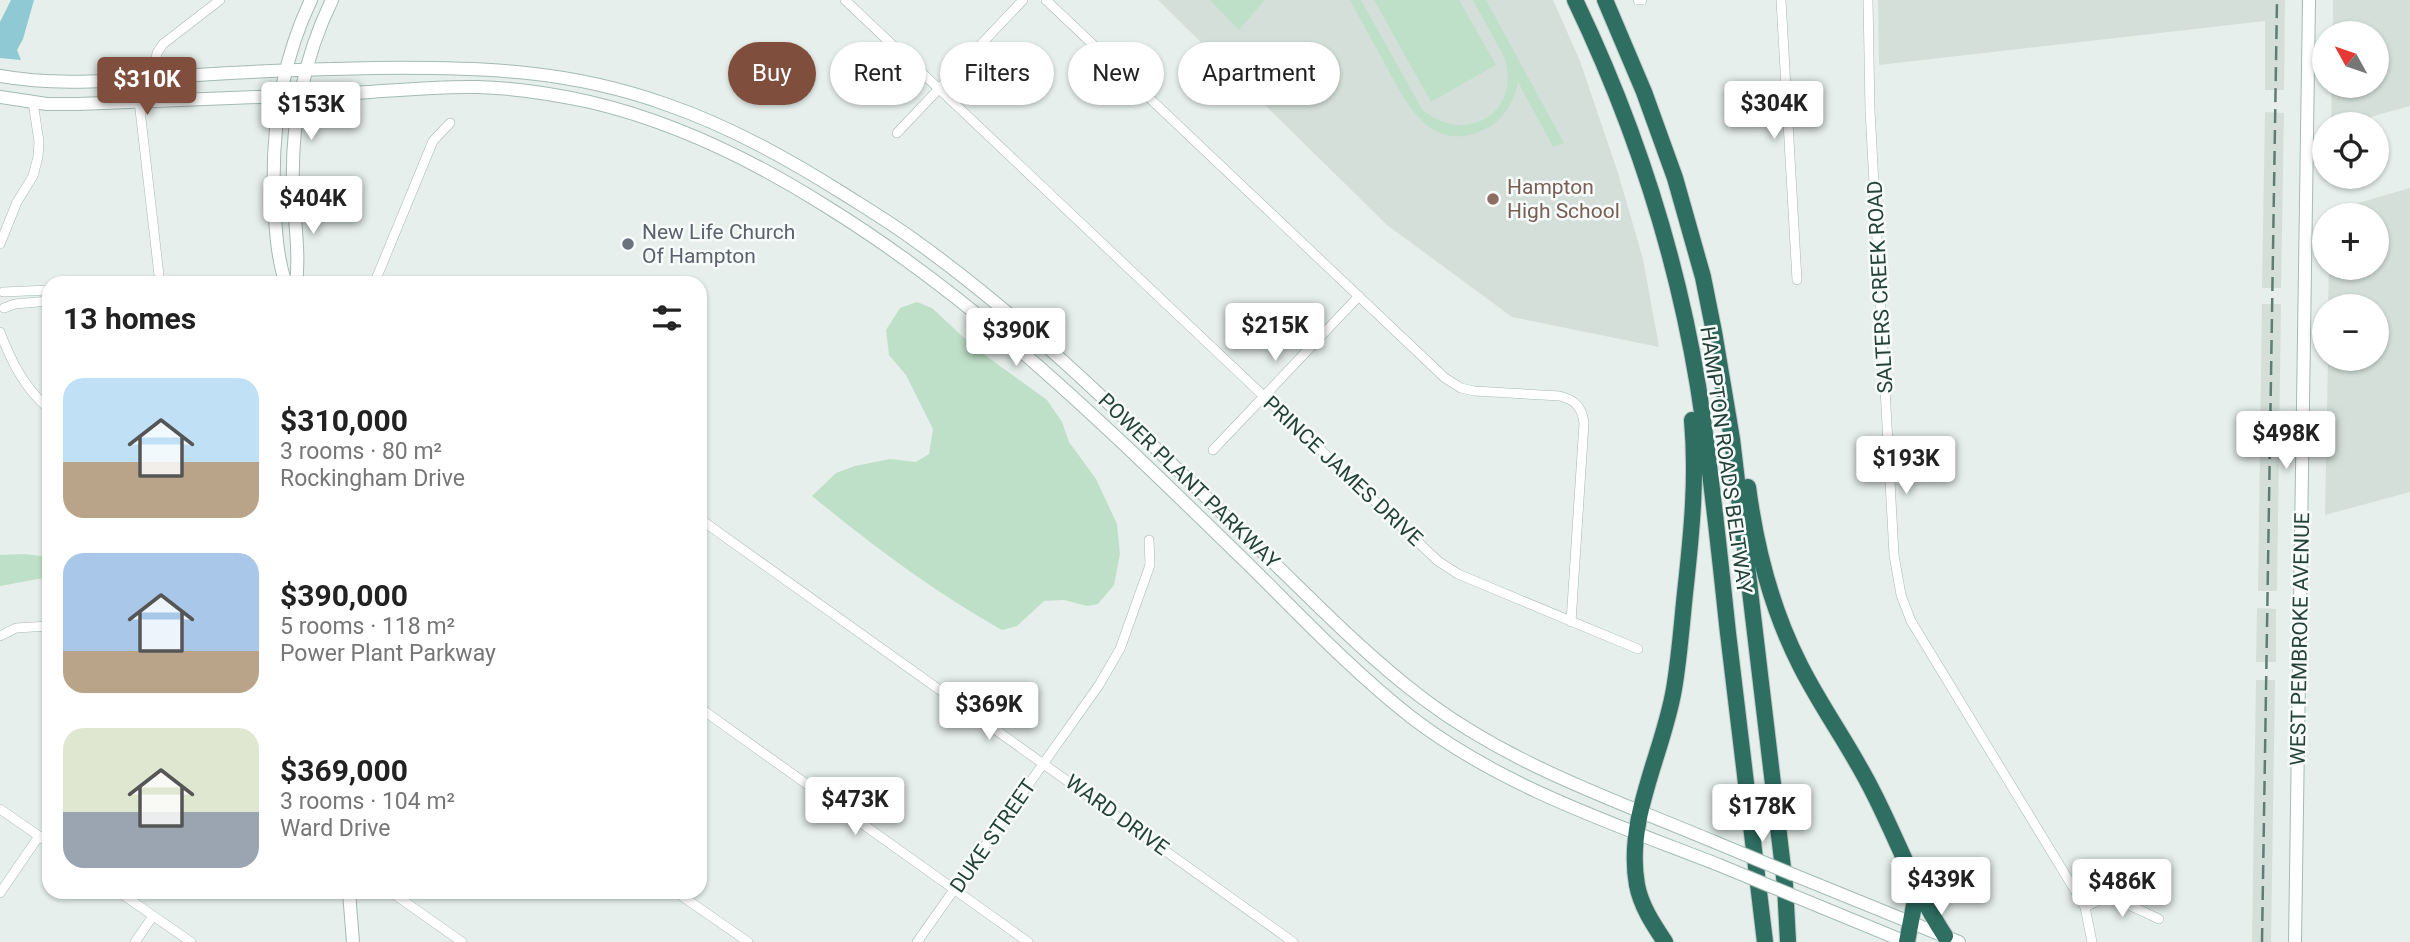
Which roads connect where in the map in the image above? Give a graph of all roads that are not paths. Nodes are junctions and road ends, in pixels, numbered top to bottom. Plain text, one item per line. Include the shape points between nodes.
1 (220, 0) edge
2 (311, 0) edge
3 (332, 0) edge
4 (845, 0) edge
5 (1023, 0) edge
6 (1046, 0) edge
7 (1575, 0) edge
8 (1605, 0) edge
9 (1781, 0) edge
10 (1868, 0) edge
11 (2309, 0) edge
12 (286, 69) junction
13 (306, 69) junction
14 (0, 76) edge
15 (153, 77) junction
16 (939, 89) junction
17 (280, 95) junction
18 (300, 95) junction
19 (0, 97) edge
20 (139, 101) junction
21 (33, 102) junction
22 (450, 123) dead end
23 (897, 133) dead end
24 (0, 244) edge
25 (159, 276) edge
26 (283, 276) edge
27 (297, 276) edge
28 (377, 276) edge
29 (1797, 281) dead end
30 (42, 290) edge
31 (1, 291) edge
32 (1359, 296) junction
33 (42, 302) edge
34 (2, 310) edge
35 (0, 331) edge
36 (1698, 386) junction
37 (1264, 397) junction
38 (42, 402) edge
39 (1732, 439) junction
40 (1213, 450) dead end
41 (707, 524) edge
42 (1149, 540) dead end
43 (1571, 622) junction
44 (42, 626) edge
45 (0, 636) edge
46 (1638, 649) dead end
47 (707, 713) edge
48 (1044, 763) junction
49 (0, 809) edge
50 (1640, 811) junction
51 (1637, 833) junction
52 (39, 836) junction
53 (42, 838) edge
54 (1913, 877) junction
55 (955, 890) junction
56 (0, 893) edge
57 (129, 899) edge
58 (350, 899) edge
59 (401, 899) edge
60 (686, 899) edge
61 (2085, 907) junction
62 (153, 916) junction
63 (2159, 919) dead end
64 (1910, 922) junction
65 (1952, 939) edge
66 (135, 942) edge
67 (191, 942) edge
68 (353, 942) edge
69 (462, 942) edge
70 (748, 942) edge
71 (917, 942) edge
72 (1028, 942) edge
73 (1293, 942) edge
74 (1665, 942) edge
75 (1765, 942) edge
76 (1788, 942) edge
77 (1907, 942) edge
78 (2092, 942) edge
79 (2295, 942) edge

1 - 15 street via 163,44
2 - 12 main road
3 - 13 main road
4 - 16 street, PRINCE JAMES DRIVE
5 - 16 street
6 - 32 street
7 - 36 highway, HAMPTON ROADS BELTWAY via 1618,98 1648,184 1673,269
8 - 39 highway, HAMPTON ROADS BELTWAY via 1644,92 1689,223
9 - 29 street
10 - 61 street, SALTERS CREEK ROAD via 1894,555 1901,595 1911,621
11 - 79 main road, WEST PEMBROKE AVENUE
12 - 13 main road, POWER PLANT PARKWAY
12 - 15 main road, POWER PLANT PARKWAY
12 - 17 main road
13 - 18 main road
13 - 50 main road, POWER PLANT PARKWAY via 481,68 556,76 663,103 765,147 909,236 1038,338 1360,645 1425,700 1519,759
14 - 15 main road, POWER PLANT PARKWAY via 54,82
16 - 23 street
16 - 37 street, PRINCE JAMES DRIVE
17 - 18 main road, POWER PLANT PARKWAY
17 - 20 main road, POWER PLANT PARKWAY
17 - 26 main road via 273,187
18 - 27 main road via 293,166
18 - 51 main road, POWER PLANT PARKWAY via 477,87 551,95 658,121 757,164 911,262 1053,377 1359,673 1416,720 1510,778
19 - 21 main road, POWER PLANT PARKWAY
20 - 21 main road, POWER PLANT PARKWAY
20 - 25 street
21 - 24 street via 38,157
22 - 28 street via 433,141
30 - 31 street
31 - 34 street
32 - 37 street
32 - 43 street via 1452,383 1474,391 1560,396 1578,405 1584,423
33 - 34 street
35 - 38 street via 24,383
36 - 50 highway via 1691,418 1695,474 1675,685
36 - 75 highway, HAMPTON ROADS BELTWAY
37 - 40 street
37 - 43 street, PRINCE JAMES DRIVE via 1448,569
39 - 54 highway via 1747,478 1766,576 1785,632 1874,793
39 - 76 highway, HAMPTON ROADS BELTWAY
41 - 48 street, WARD DRIVE
42 - 48 street, DUKE STREET via 1150,565 1120,649
43 - 46 street, PRINCE JAMES DRIVE
44 - 45 street via 16,628
47 - 55 street
48 - 55 street, DUKE STREET
48 - 73 street, WARD DRIVE
49 - 52 street
50 - 51 highway
50 - 64 main road, POWER PLANT PARKWAY, bridge
51 - 74 highway via 1637,885 1642,904
51 - 77 main road, POWER PLANT PARKWAY, bridge
52 - 53 street
52 - 56 street
54 - 64 highway via 1916,888
54 - 65 highway via 1930,912
55 - 71 street, DUKE STREET
55 - 72 street
57 - 62 street
58 - 68 main road
59 - 69 street
60 - 70 street
61 - 63 street via 2117,898
61 - 78 street, SALTERS CREEK ROAD
62 - 66 street
62 - 67 street
64 - 65 main road, POWER PLANT PARKWAY
64 - 77 highway

